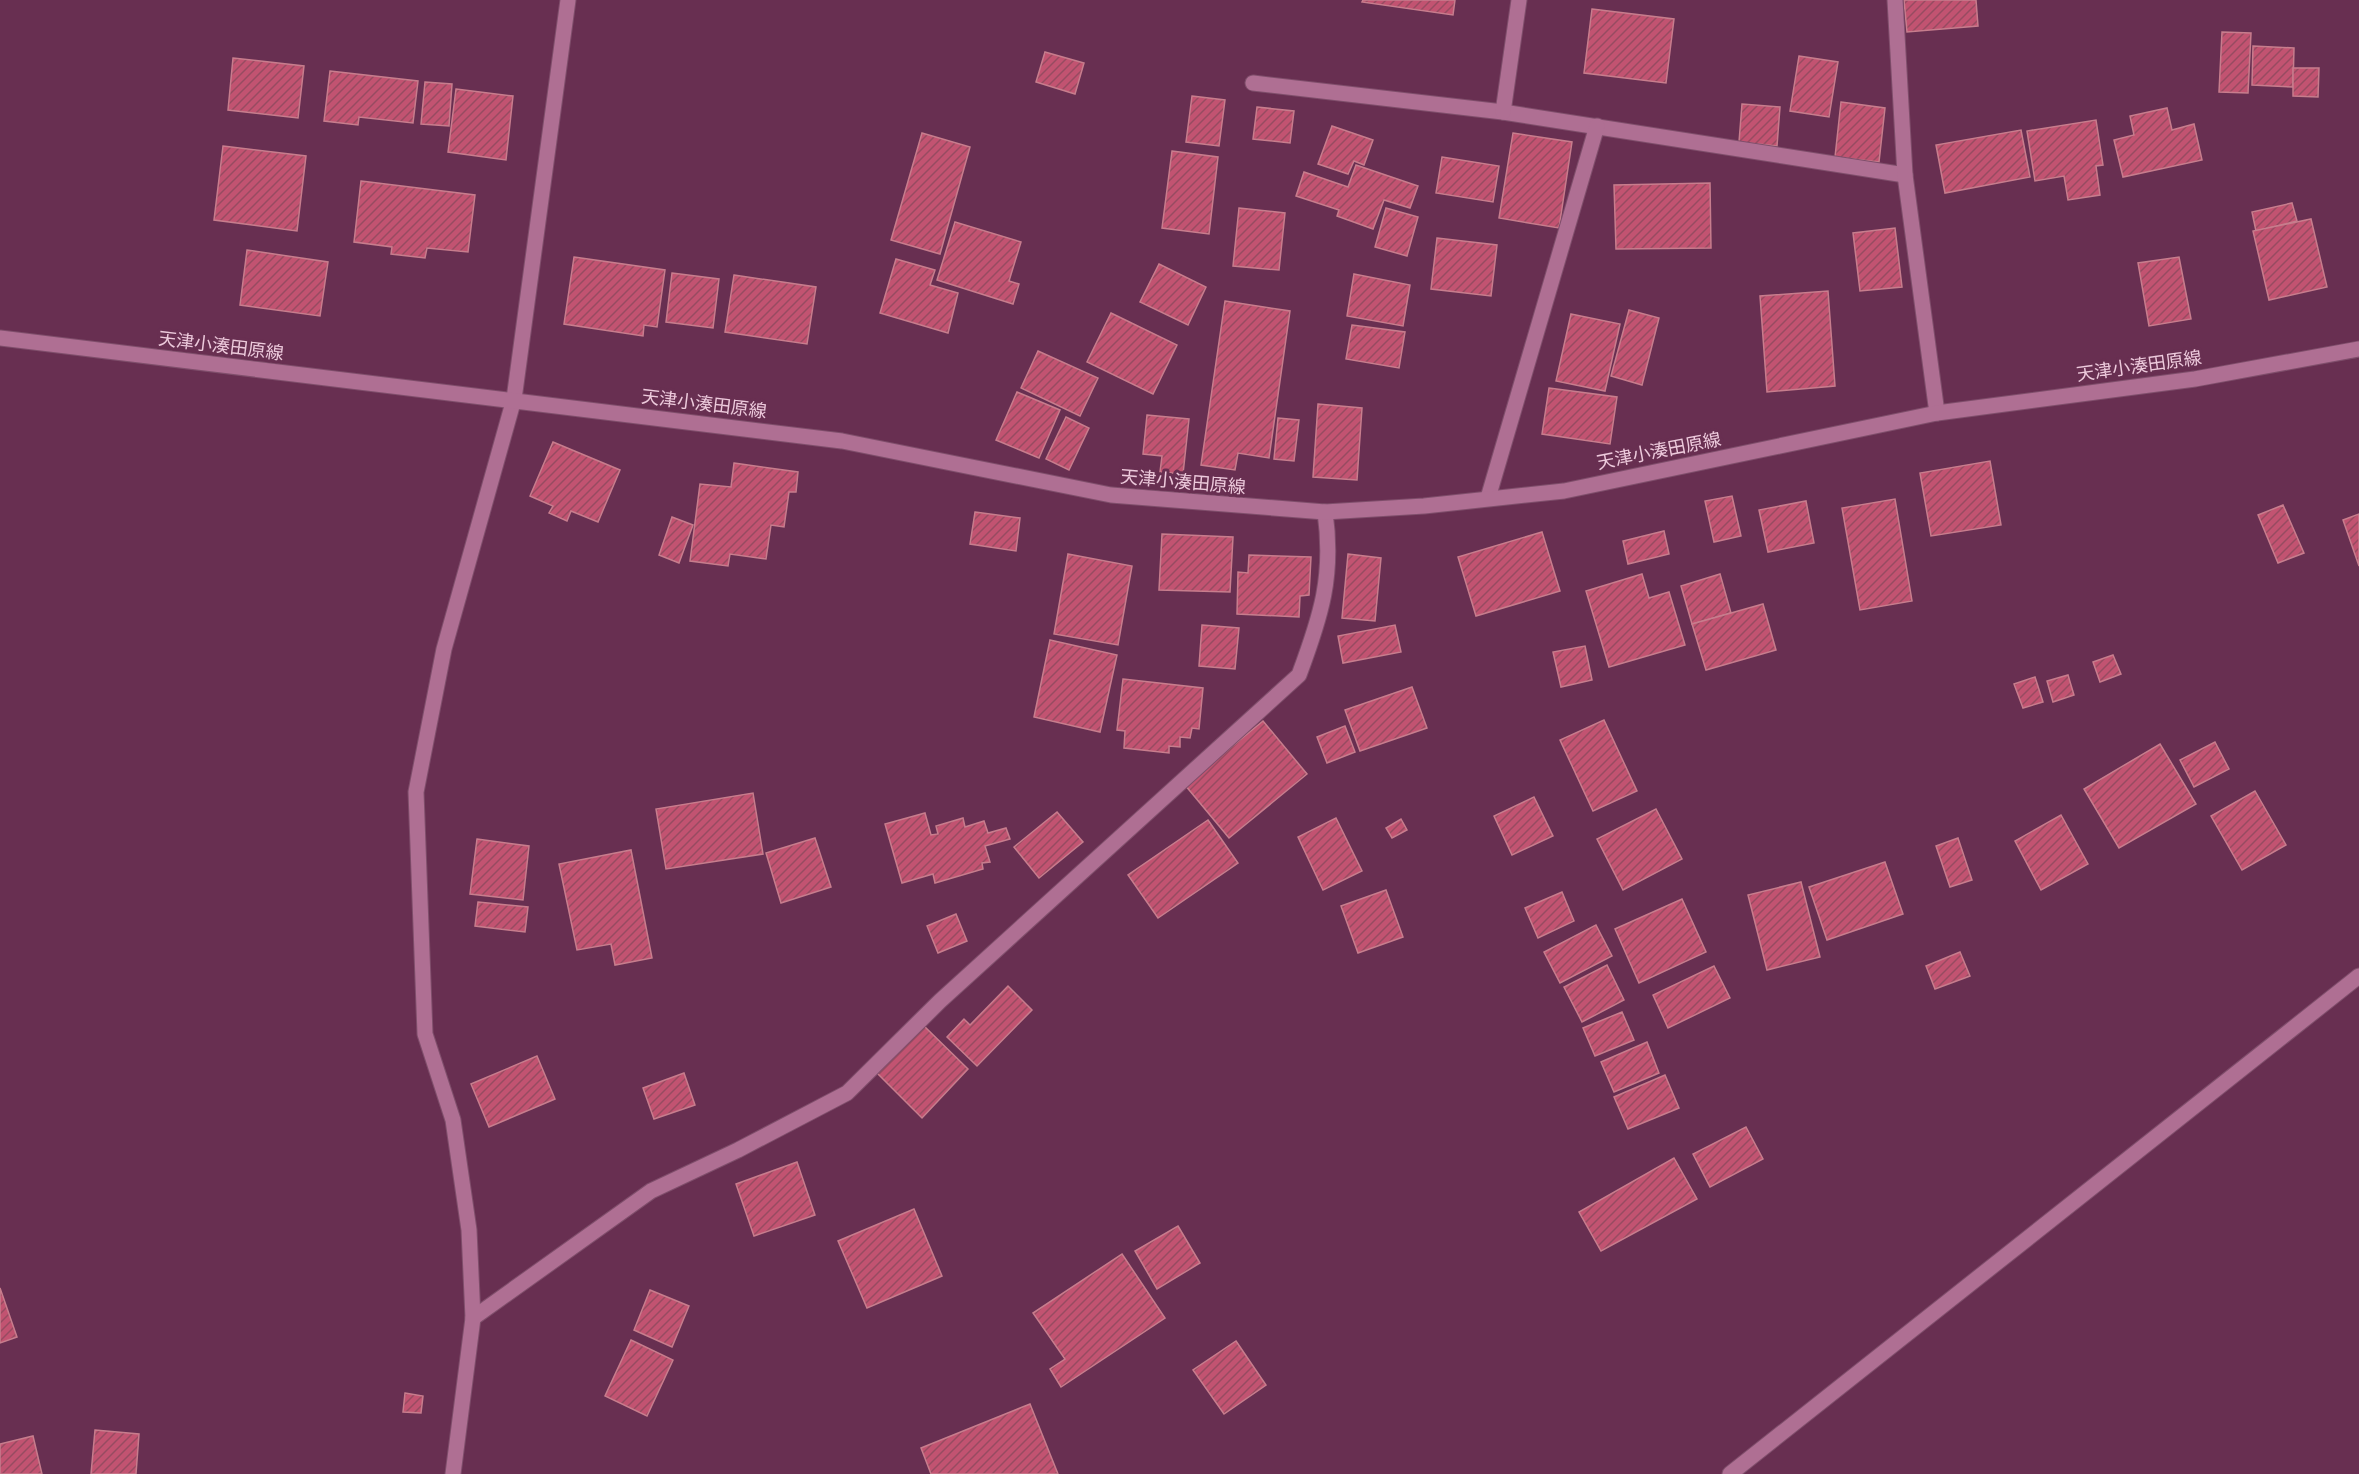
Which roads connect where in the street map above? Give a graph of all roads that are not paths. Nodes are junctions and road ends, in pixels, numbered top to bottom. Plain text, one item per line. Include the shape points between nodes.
1 (568, 0) edge
2 (1519, 0) edge
3 (1895, 0) edge
4 (1253, 83) dead end
5 (1503, 112) junction
6 (1597, 126) junction
7 (1905, 175) junction
8 (0, 338) edge
9 (2359, 349) edge
10 (514, 399) junction
11 (1937, 413) junction
12 (1488, 498) junction
13 (1325, 512) junction
14 (2359, 976) edge
15 (473, 1318) junction
16 (453, 1474) edge
17 (1730, 1474) edge

1 - 10 street
2 - 5 street
3 - 7 street
4 - 5 street
5 - 6 street
6 - 7 street
6 - 12 street
7 - 11 street
8 - 10 street, 天津小湊田原線
9 - 11 street, 天津小湊田原線 via 2195,379
10 - 13 street, 天津小湊田原線 via 842,441 1111,495
10 - 15 street via 444,649 416,792 424,1034 453,1120 469,1230
11 - 12 street, 天津小湊田原線 via 1564,490
12 - 13 street, 天津小湊田原線
13 - 15 street via 1330,546 1321,616 1299,675 940,1001 847,1094 651,1191
14 - 17 street
15 - 16 street

